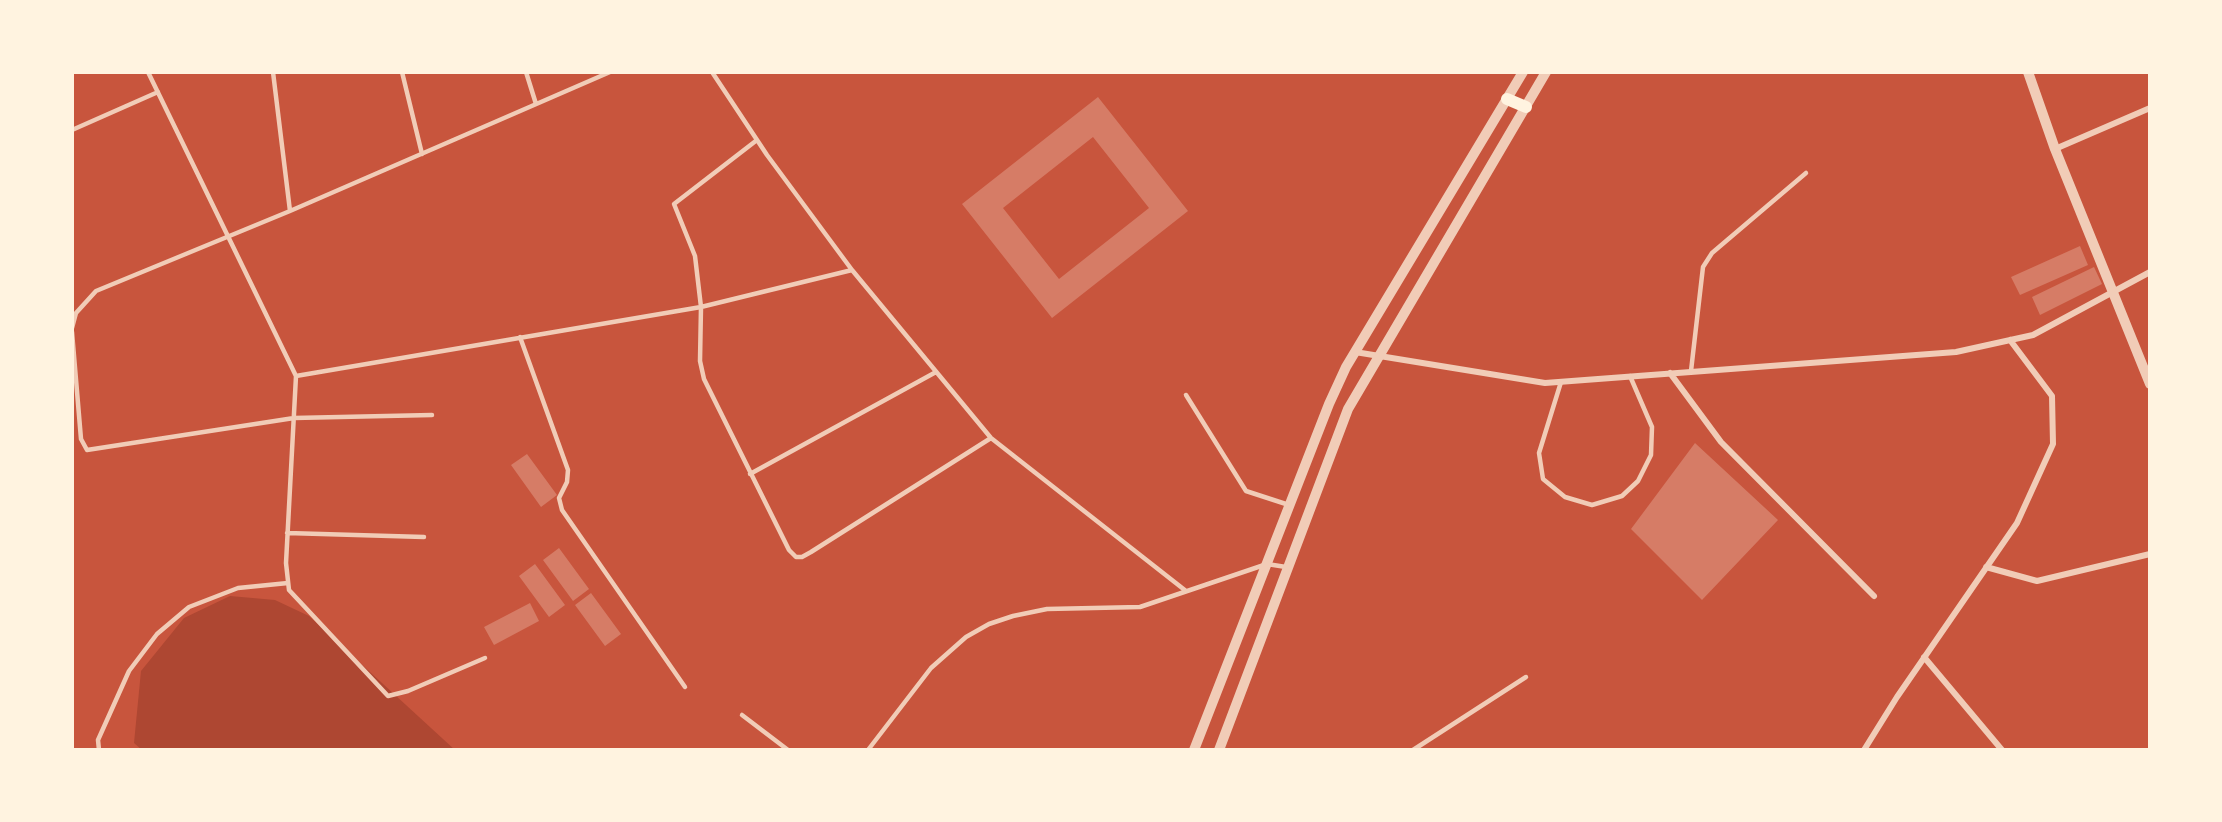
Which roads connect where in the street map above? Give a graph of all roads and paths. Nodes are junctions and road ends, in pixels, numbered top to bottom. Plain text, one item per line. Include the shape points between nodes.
1 (148, 72) edge
2 (273, 72) edge
3 (402, 72) edge
4 (526, 72) edge
5 (610, 72) edge
6 (712, 72) edge
7 (1523, 72) edge
8 (1546, 72) edge
9 (2028, 72) edge
10 (158, 92) junction
11 (1507, 99) junction
12 (536, 104) junction
13 (1526, 107) junction
14 (2150, 108) edge
15 (72, 130) edge
16 (757, 140) junction
17 (2055, 149) junction
18 (422, 154) junction
19 (1806, 173) dead end
20 (290, 211) junction
21 (228, 235) junction
22 (852, 270) junction
23 (2150, 272) edge
24 (2115, 291) junction
25 (701, 308) junction
26 (72, 328) edge
27 (72, 332) edge
28 (520, 337) junction
29 (2010, 340) junction
30 (1355, 352) junction
31 (1378, 356) junction
32 (1690, 371) junction
33 (936, 372) junction
34 (1670, 373) junction
35 (296, 376) junction
36 (1630, 376) junction
37 (1561, 382) junction
38 (2150, 382) edge
39 (1186, 395) dead end
40 (432, 416) dead end
41 (294, 418) junction
42 (991, 438) junction
43 (750, 474) junction
44 (1289, 505) junction
45 (287, 533) junction
46 (423, 537) dead end
47 (2150, 554) edge
48 (1267, 564) junction
49 (1287, 567) junction
50 (1986, 567) junction
51 (288, 583) junction
52 (1186, 591) junction
53 (1874, 596) dead end
54 (1924, 657) junction
55 (485, 658) dead end
56 (1526, 677) dead end
57 (685, 687) dead end
58 (742, 715) dead end
59 (99, 750) edge
60 (788, 750) edge
61 (868, 750) edge
62 (1194, 750) edge
63 (1219, 750) edge
64 (1413, 750) edge
65 (1864, 750) edge
66 (2002, 750) edge

1 - 10 lane
2 - 20 lane
3 - 18 lane
4 - 12 lane
5 - 12 lane
6 - 16 lane
7 - 11 street
8 - 13 street
9 - 17 street
10 - 15 lane
10 - 21 lane
11 - 13 main road
11 - 30 street
12 - 18 lane
13 - 31 street
14 - 17 street
16 - 22 lane
16 - 25 lane via 674,204 696,256
17 - 24 street
18 - 20 lane
19 - 32 lane via 1712,253 1703,267
20 - 21 lane
21 - 26 lane via 96,291 76,313
21 - 35 lane
22 - 25 lane
22 - 33 lane
23 - 24 street
24 - 29 street via 2033,335
24 - 38 street
25 - 28 lane
25 - 43 lane via 700,362 704,379
27 - 41 lane via 81,439 87,450
28 - 35 lane
28 - 57 lane via 569,476 559,498 562,510
29 - 32 street via 1956,352
29 - 50 street via 2052,396 2053,444 2017,523
30 - 31 street
30 - 44 street via 1329,404
31 - 37 street via 1545,383
31 - 49 street via 1336,437
32 - 34 street
33 - 42 lane
33 - 43 lane
34 - 36 street
34 - 53 street via 1721,442
35 - 41 lane
36 - 37 street
36 - 37 lane via 1652,428 1651,455 1638,481 1623,496 1592,505 1565,497 1543,479 1539,453
39 - 44 lane via 1245,491
40 - 41 lane
41 - 45 lane
42 - 43 lane via 802,557 789,550
42 - 52 lane
44 - 48 street
45 - 46 lane
45 - 51 lane
47 - 50 street via 2037,580
48 - 49 lane
48 - 52 lane
48 - 62 street
49 - 63 street
50 - 54 street
51 - 55 lane via 289,590 388,696
51 - 59 lane via 238,588 189,607 157,634 129,671 98,740
52 - 61 lane via 1140,607 1047,609 989,624 966,637 931,668
54 - 65 street
54 - 66 street
56 - 64 lane
58 - 60 lane

